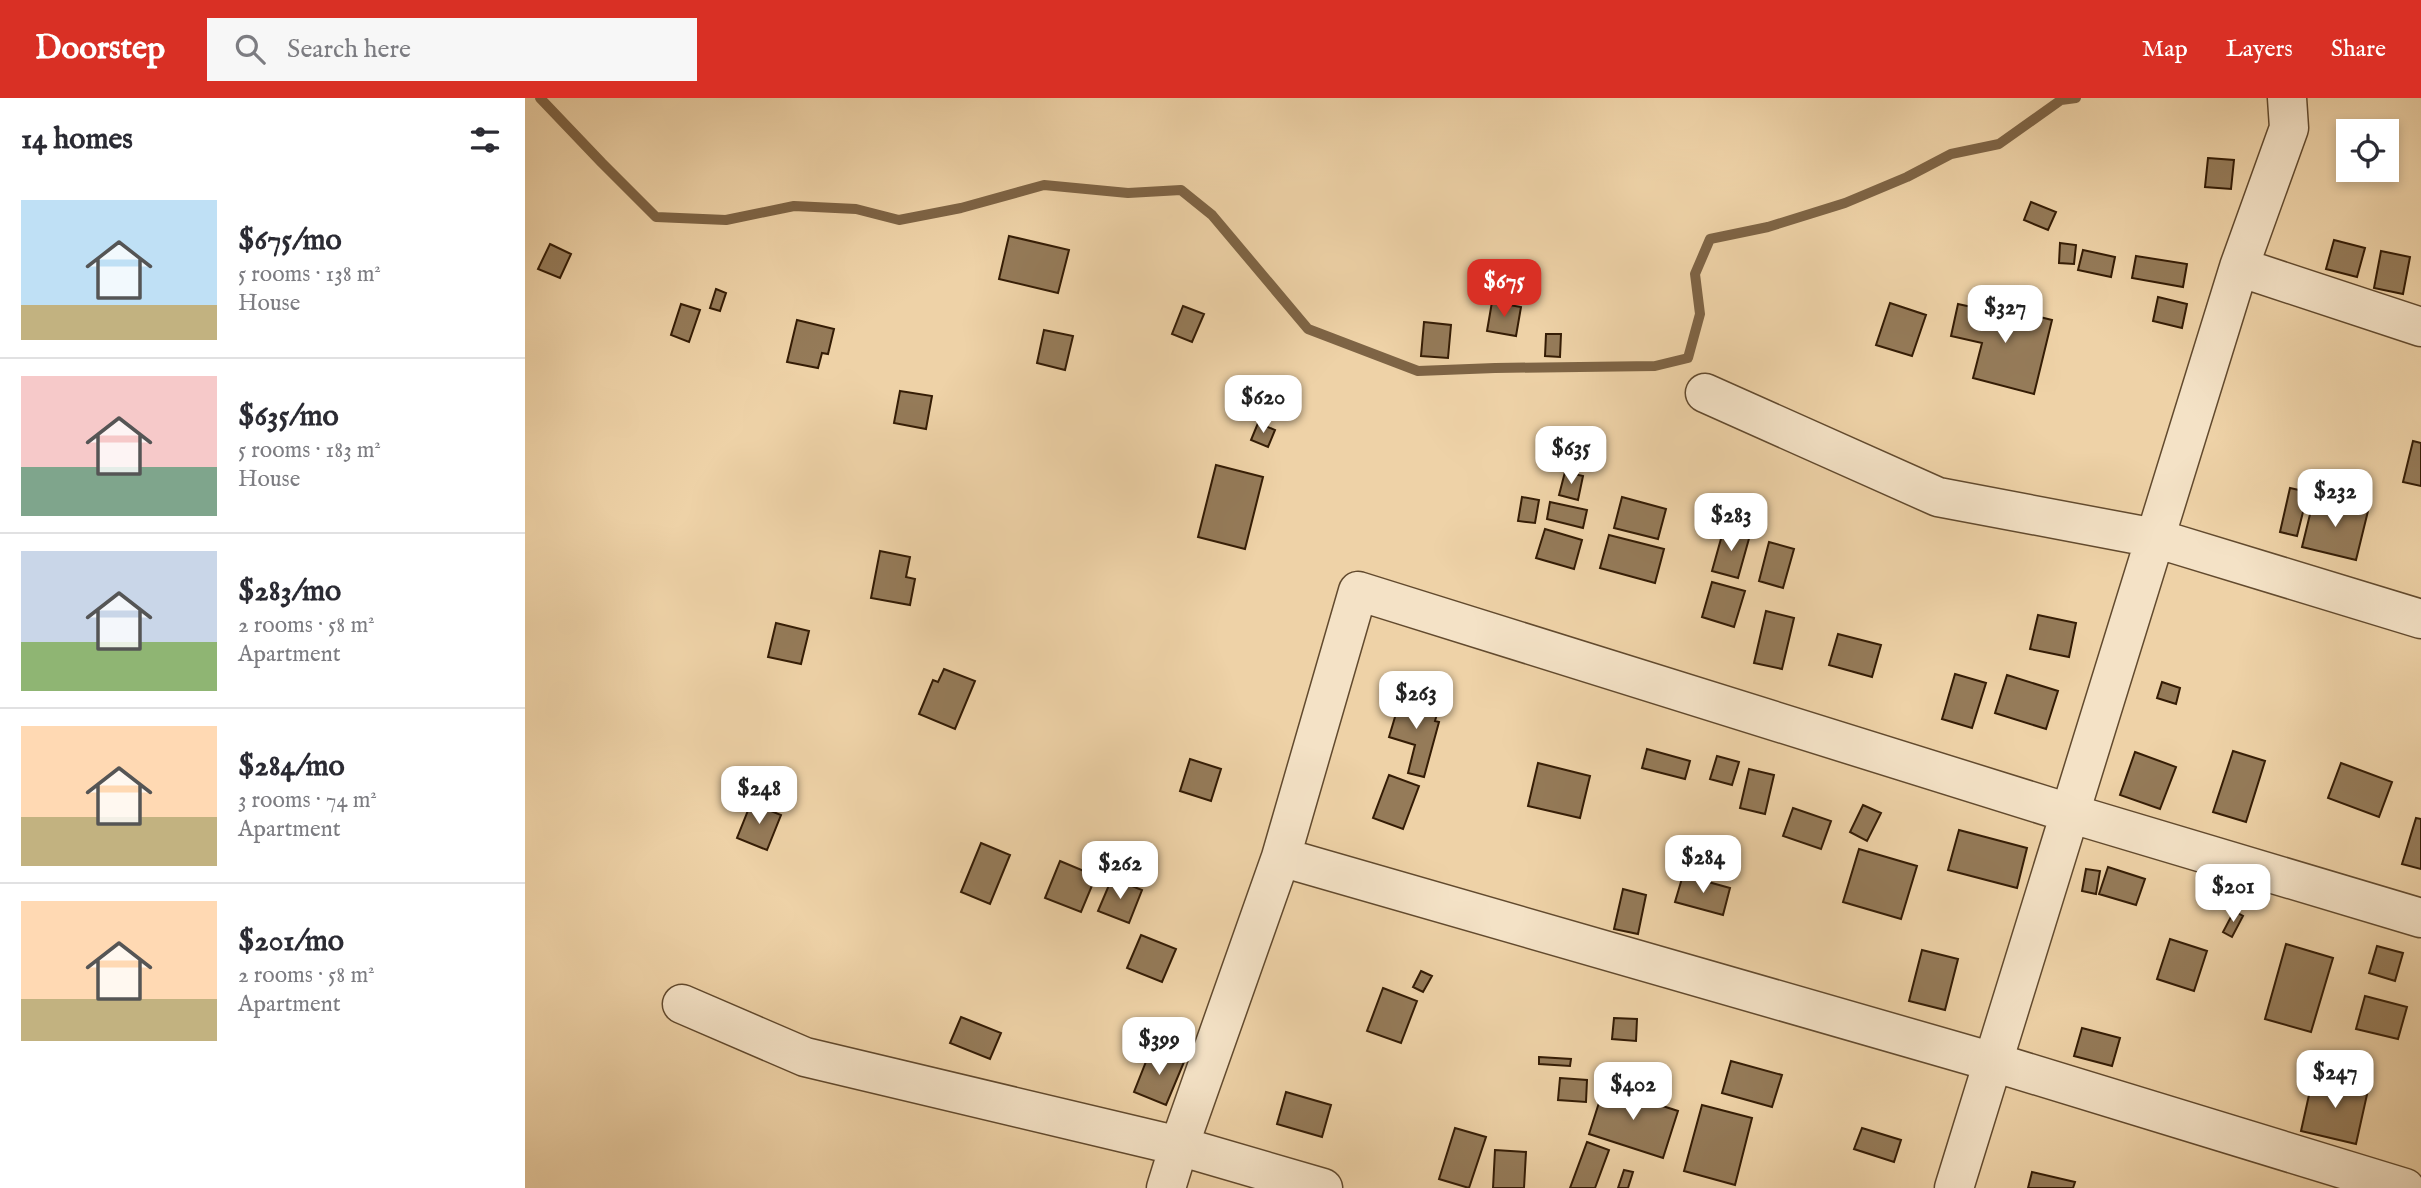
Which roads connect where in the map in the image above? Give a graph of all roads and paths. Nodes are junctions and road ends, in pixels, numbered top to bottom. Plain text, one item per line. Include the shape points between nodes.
1 (2287, 98) edge
2 (2239, 267) junction
3 (2421, 327) edge
4 (1705, 393) dead end
5 (2155, 538) junction
6 (2421, 620) edge
7 (2069, 813) junction
8 (1281, 857) junction
9 (2421, 918) edge
10 (682, 1004) dead end
11 (1993, 1062) junction
12 (1178, 1146) junction
13 (1166, 1188) edge
14 (1323, 1188) edge
15 (1954, 1188) edge
16 (2405, 1188) edge

1 - 2 street via 2288,128
2 - 3 street
2 - 5 street
4 - 5 street via 1938,497
5 - 6 street
5 - 7 street
7 - 8 street via 1358,591
7 - 9 street
7 - 11 street
8 - 11 street
8 - 12 street
10 - 12 street via 805,1057
11 - 15 street
11 - 16 street
12 - 13 street
12 - 14 street

